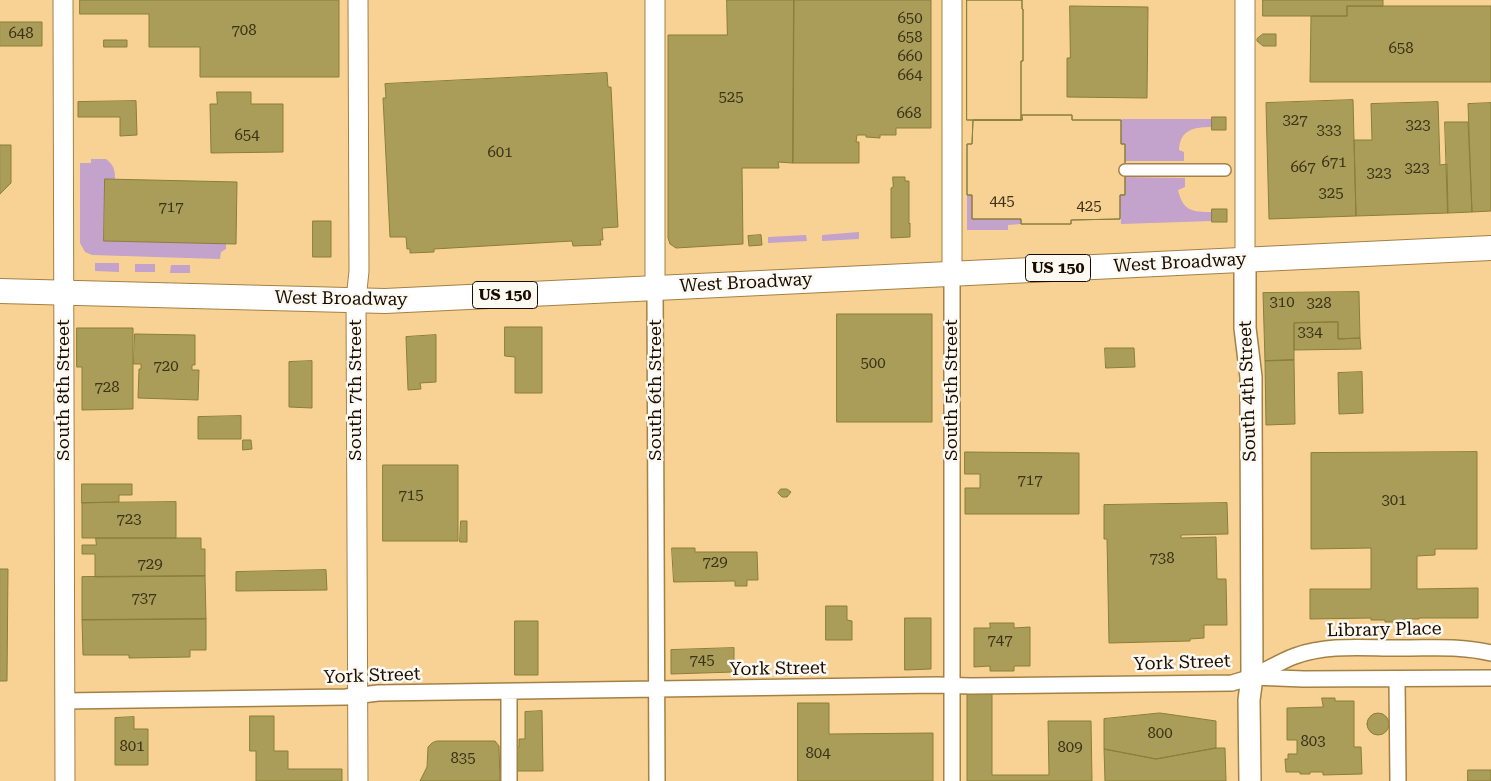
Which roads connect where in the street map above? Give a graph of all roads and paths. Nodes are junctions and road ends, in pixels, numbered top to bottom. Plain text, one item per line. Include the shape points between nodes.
1 (63, 0) edge
2 (358, 0) edge
3 (655, 0) edge
4 (952, 0) edge
5 (1245, 0) edge
6 (1125, 170) dead end
7 (1225, 170) dead end
8 (1491, 248) edge
9 (1245, 259) junction
10 (952, 273) junction
11 (655, 287) junction
12 (0, 291) edge
13 (63, 293) junction
14 (356, 300) junction
15 (1491, 653) edge
16 (1252, 676) junction
17 (1491, 678) edge
18 (1397, 679) junction
19 (952, 685) junction
20 (657, 690) junction
21 (509, 692) junction
22 (358, 695) junction
23 (64, 701) junction
24 (64, 781) edge
25 (358, 781) edge
26 (509, 781) edge
27 (657, 781) edge
28 (952, 781) edge
29 (1250, 781) edge
30 (1398, 781) edge

1 - 13 street, South 8th Street
2 - 14 street, South 7th Street via 359,271
3 - 11 street, South 6th Street
4 - 10 street, South 5th Street
5 - 9 street, South 4th Street
6 - 7 street
8 - 9 main road, West Broadway / US 150
9 - 10 main road, West Broadway / US 150
9 - 16 main road, South 4th Street via 1245,328 1251,377
10 - 11 main road, West Broadway / US 150
10 - 19 street, South 5th Street
11 - 14 main road, West Broadway / US 150
11 - 20 street, South 6th Street
12 - 13 main road, West Broadway / US 150
13 - 14 main road, West Broadway / US 150
13 - 23 street, South 8th Street
14 - 22 street, South 7th Street
15 - 16 street, Library Place via 1447,647 1346,647 1295,656
16 - 18 street, York Street
16 - 19 street, York Street via 1232,683
16 - 29 main road, South 4th Street via 1249,700
17 - 18 street, York Street
18 - 30 street
19 - 20 street, York Street
19 - 28 street, South 5th Street
20 - 21 street, York Street
20 - 27 street, South 6th Street
21 - 22 street, York Street
21 - 26 street
22 - 23 street, York Street
22 - 25 street, South 7th Street
23 - 24 street, South 8th Street

